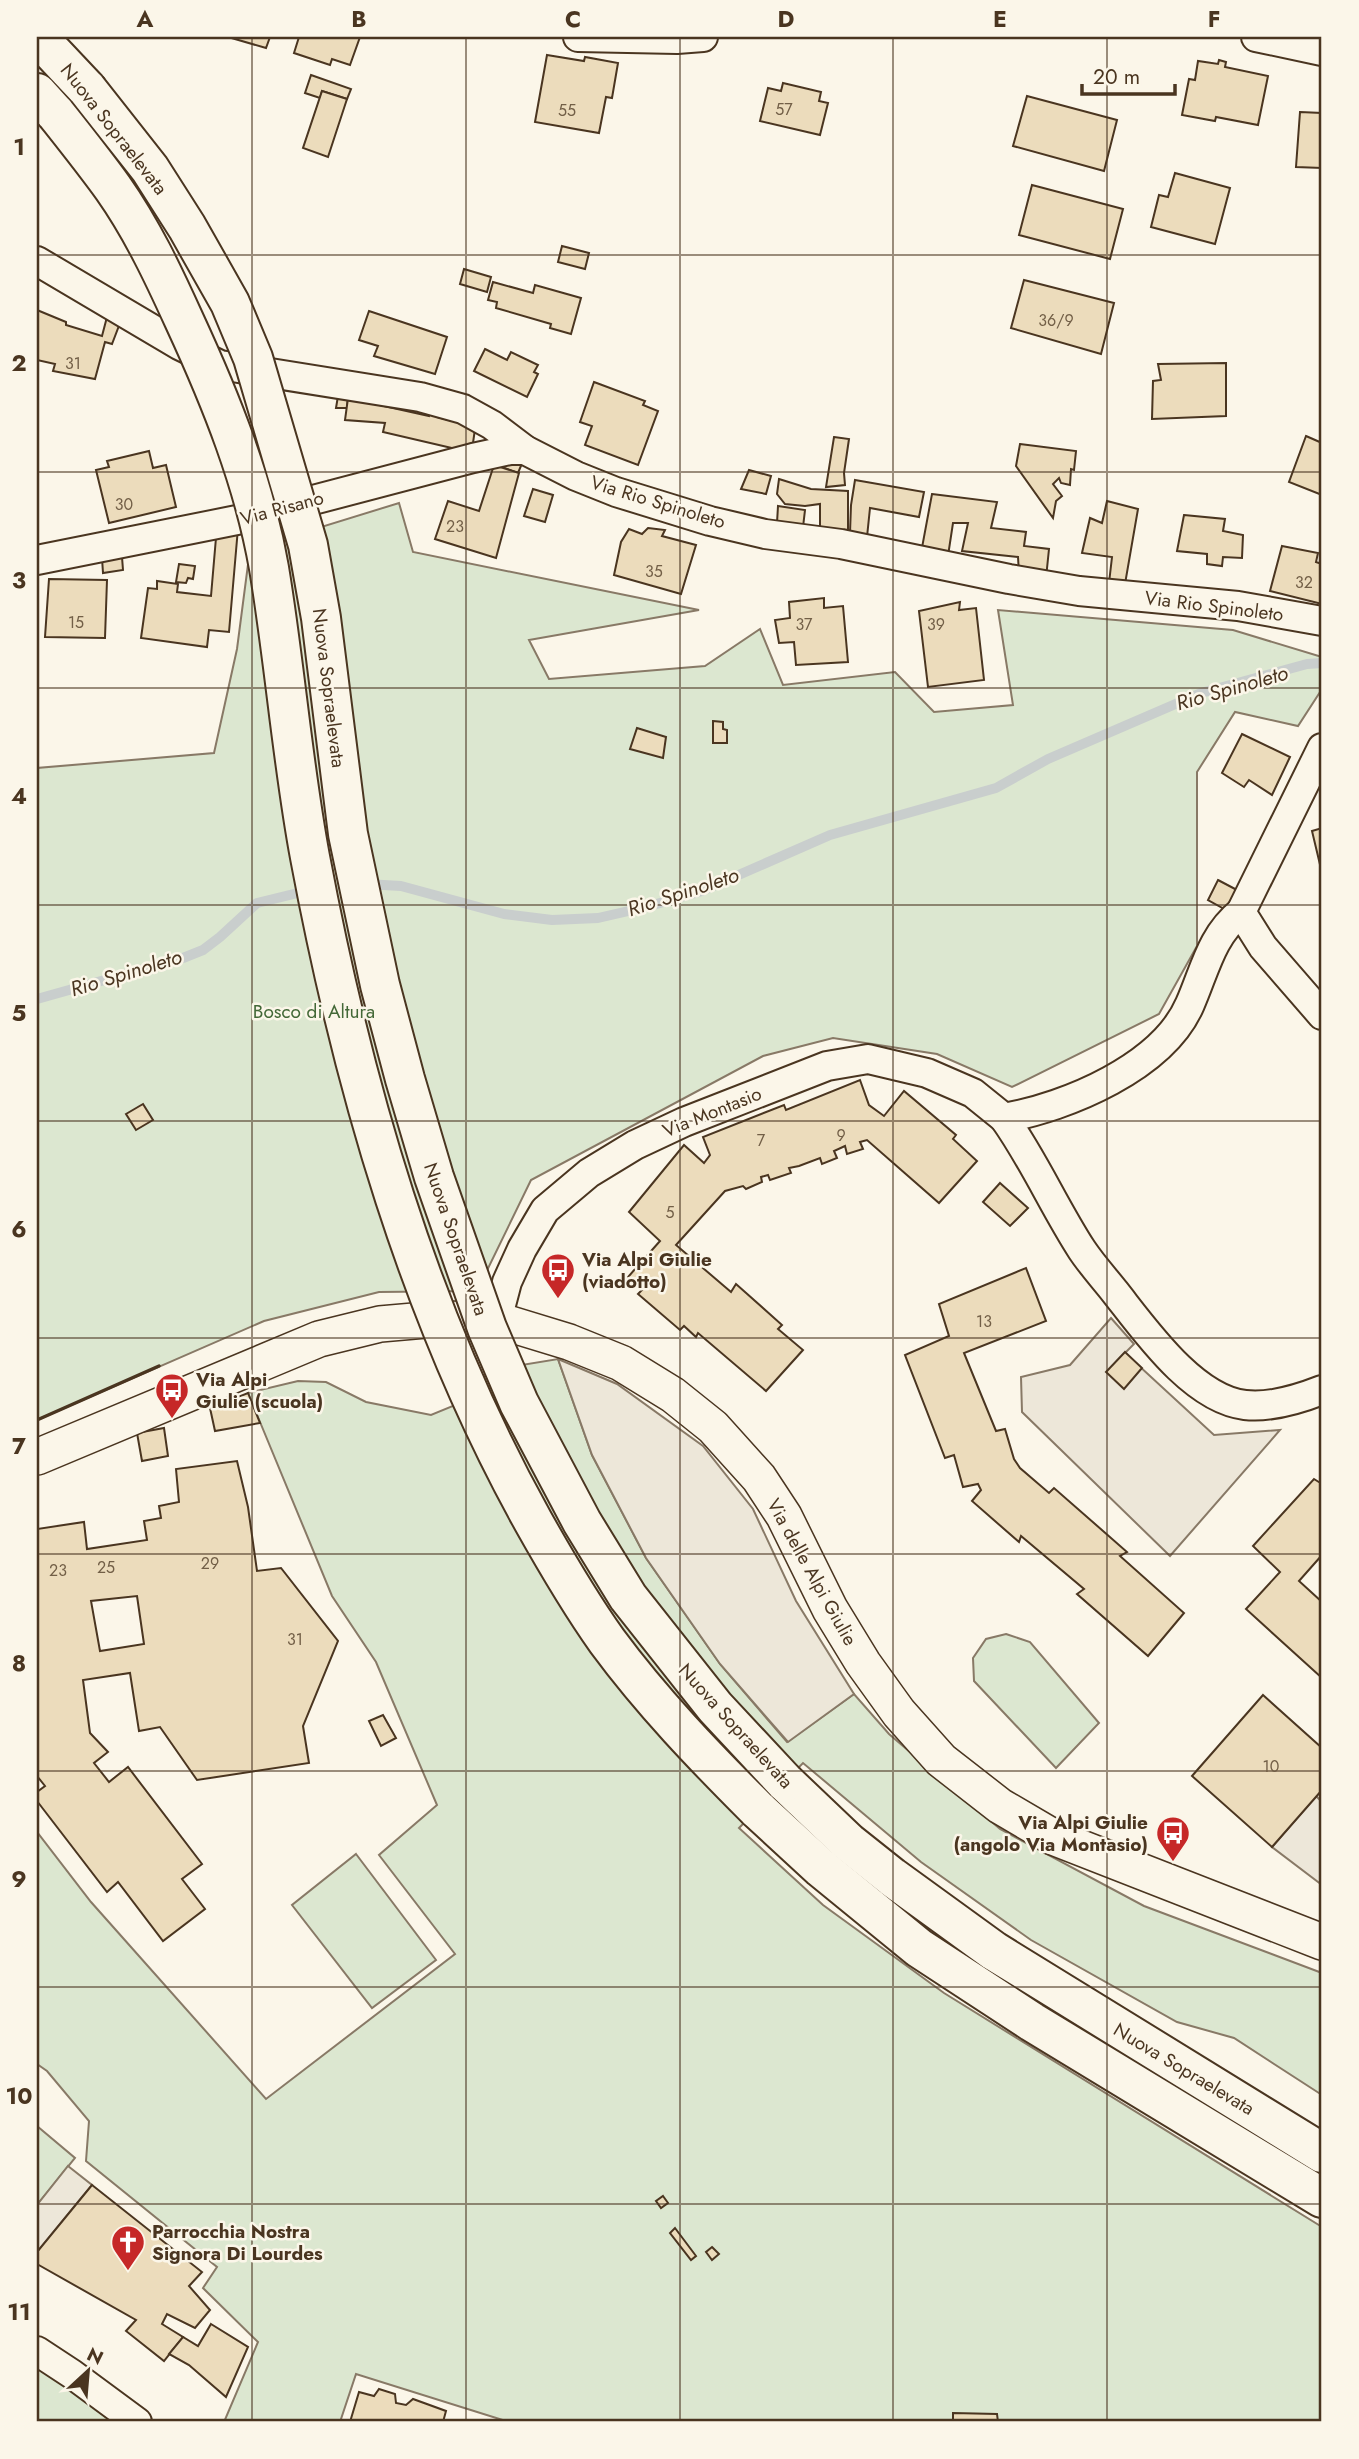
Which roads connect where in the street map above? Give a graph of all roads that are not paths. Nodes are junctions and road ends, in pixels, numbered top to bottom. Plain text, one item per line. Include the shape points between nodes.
1 (38, 37) edge
2 (579, 37) edge
3 (704, 37) edge
4 (1256, 37) edge
5 (1322, 51) edge
6 (46, 103) edge
7 (37, 261) edge
8 (525, 450) junction
9 (37, 560) edge
10 (1322, 621) edge
11 (1322, 748) edge
12 (1241, 912) junction
13 (1322, 1015) edge
14 (1004, 1118) junction
15 (497, 1321) junction
16 (1322, 1390) edge
17 (37, 1457) edge
18 (1322, 1942) edge
19 (1322, 2153) edge
20 (1322, 2198) edge
21 (37, 2351) edge
22 (137, 2422) edge

1 - 19 highway, Nuova Sopraelevata, bridge via 87,89 150,169 230,303 253,358 308,545 348,834 405,1079 486,1328 519,1404 582,1522 628,1597 715,1707 848,1842 994,1951
2 - 3 street
4 - 5 street
6 - 20 highway, Nuova Sopraelevata, bridge via 116,191 163,275 215,388 243,464 268,565 310,853 344,1016 382,1153 464,1386 576,1596 688,1741 821,1868 919,1948
7 - 8 street, Via Rio Spinoleto via 220,365 420,397 463,409
8 - 9 street, Via Risano via 473,458 237,520
8 - 10 street, Via Rio Spinoleto via 615,492 765,534 841,544 1079,591 1238,606
11 - 12 street
12 - 13 street via 1263,947
12 - 14 street via 1226,924 1198,978 1190,1005 1172,1032 1143,1059 1063,1103
14 - 15 street, Via Montasio via 973,1093 939,1078 868,1059 827,1066 684,1122 589,1172 545,1210 517,1260
14 - 16 street, Via Montasio via 1025,1146 1082,1250 1186,1374 1219,1397 1245,1405 1283,1402
15 - 17 street, Via delle Alpi Giulie via 438,1319 380,1324 319,1339
15 - 18 street, Via delle Alpi Giulie via 621,1363 713,1427 759,1478 784,1516 830,1609 899,1713 942,1760 1000,1806 1053,1837
21 - 22 street

